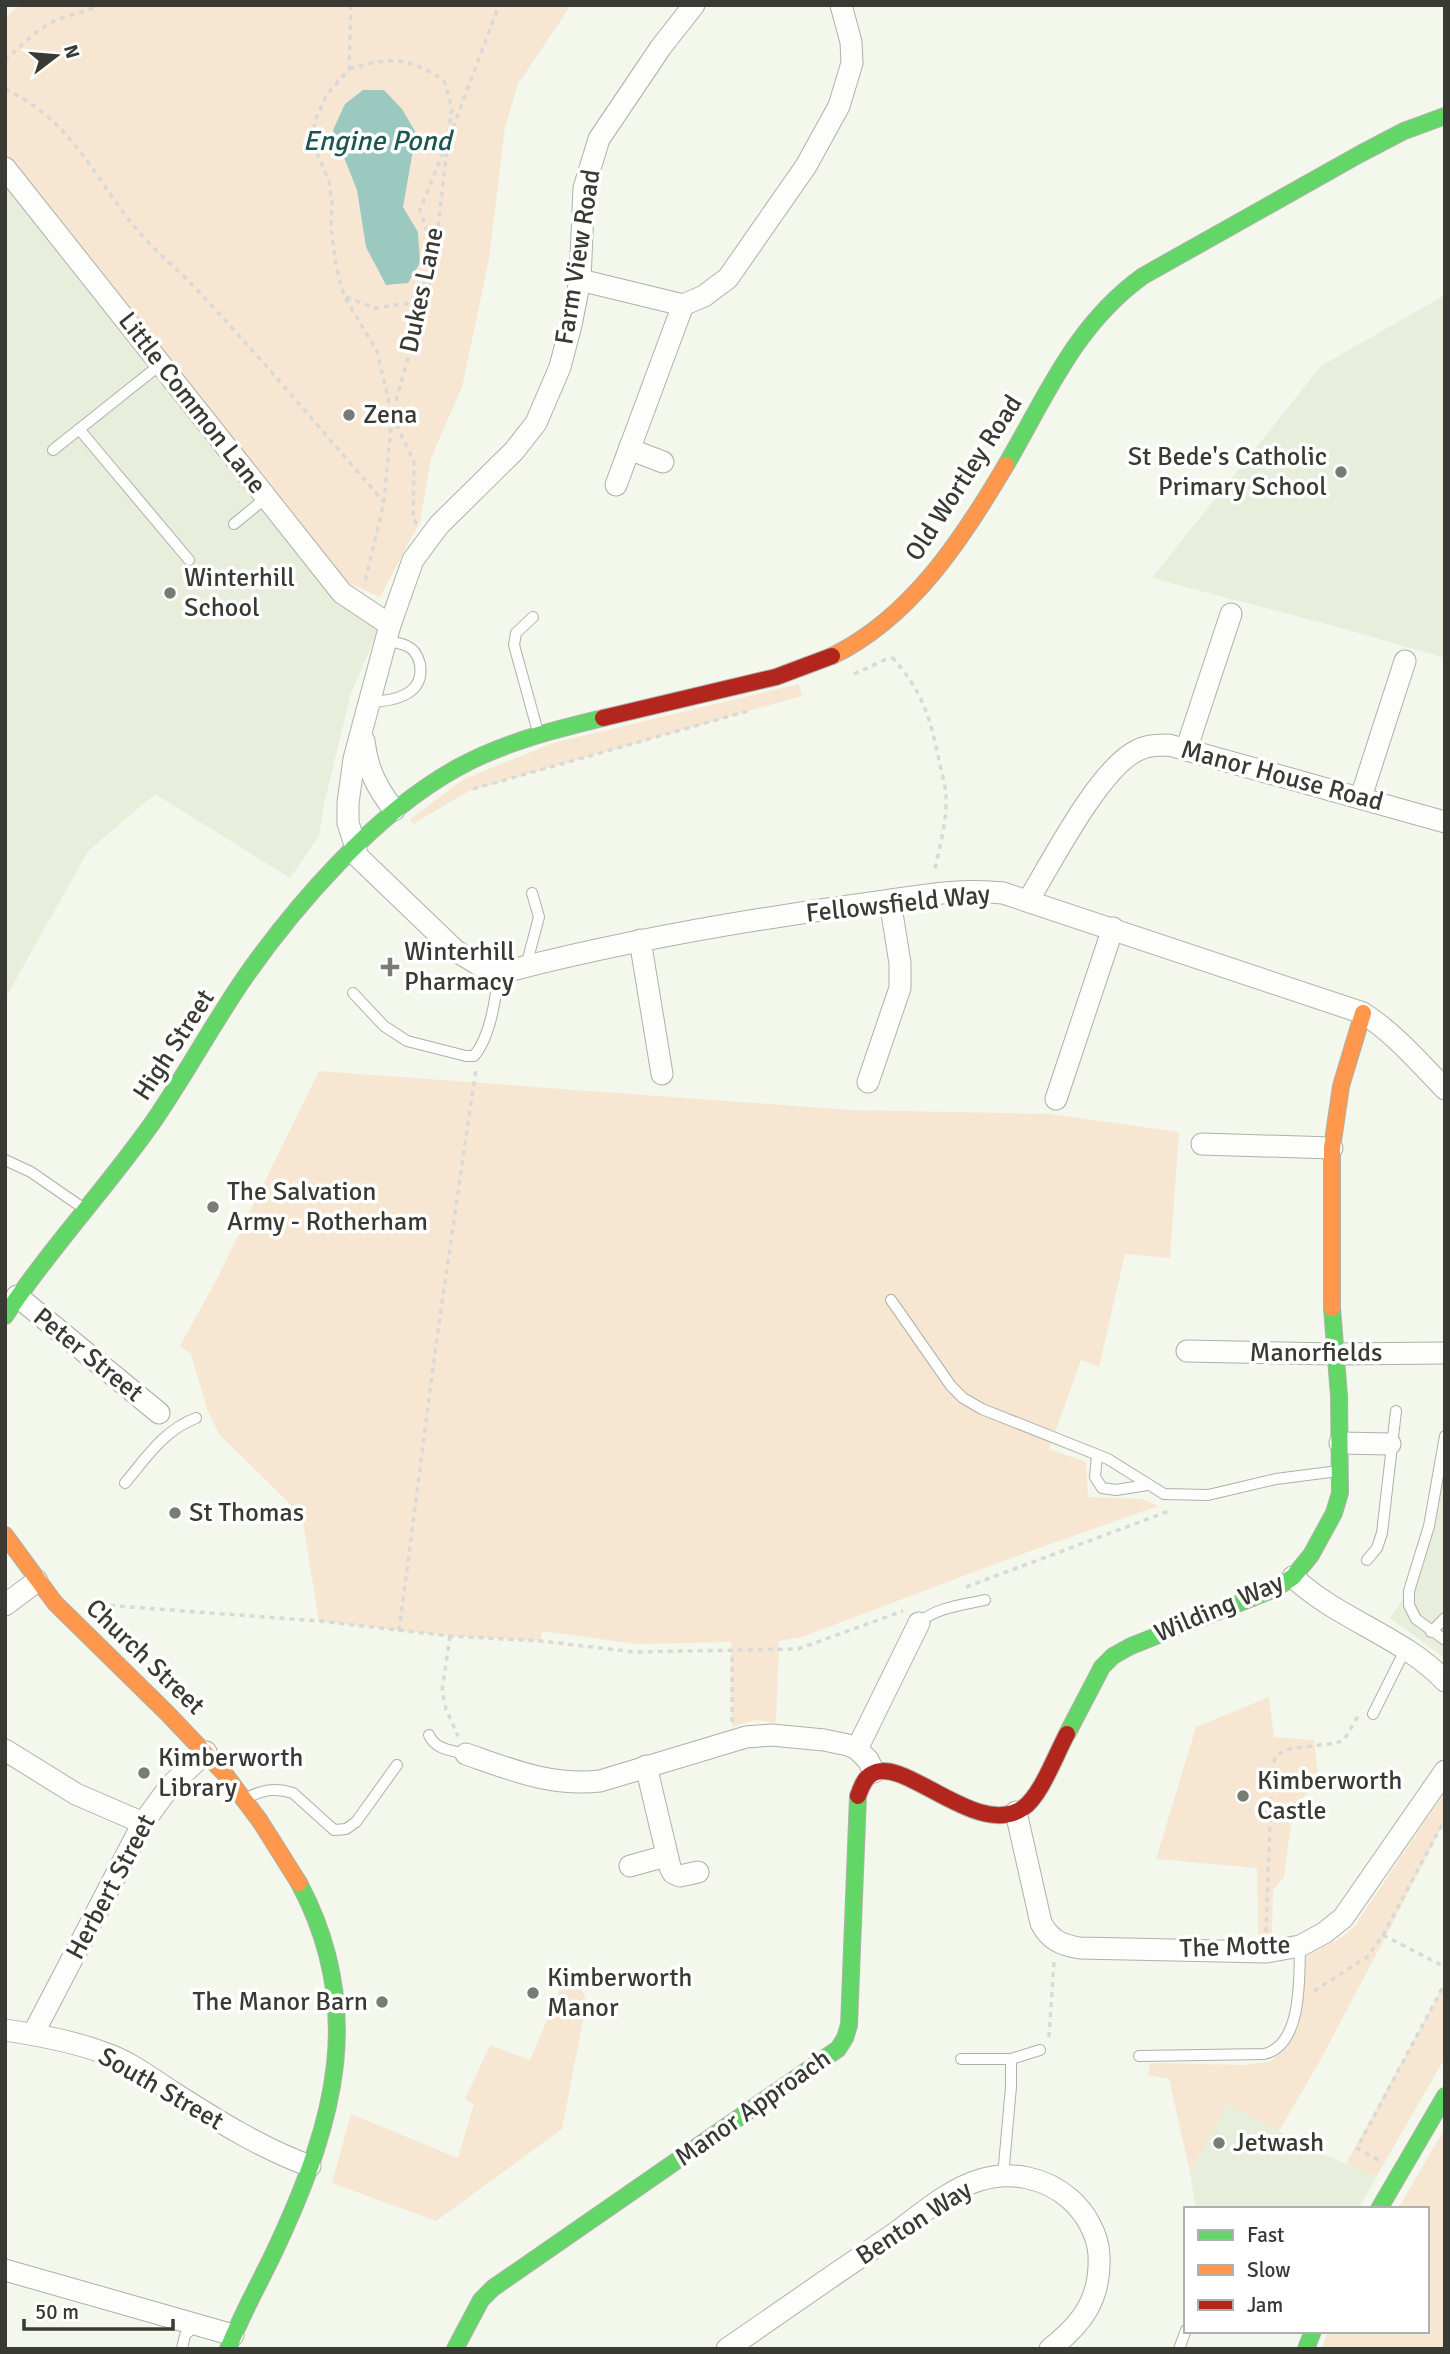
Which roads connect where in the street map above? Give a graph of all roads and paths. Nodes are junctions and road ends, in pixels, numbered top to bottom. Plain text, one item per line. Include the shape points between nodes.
1 (98, 5) edge
2 (351, 5) edge
3 (499, 5) edge
4 (694, 5) edge
5 (841, 5) edge
6 (5, 61) edge
7 (349, 69) junction
8 (5, 89) edge
9 (1445, 116) edge
10 (447, 141) junction
11 (5, 169) edge
12 (433, 270) junction
13 (580, 280) junction
14 (344, 296) junction
15 (683, 305) junction
16 (161, 364) junction
17 (392, 415) junction
18 (79, 429) junction
19 (629, 449) junction
20 (53, 450) dead end
21 (663, 462) dead end
22 (616, 485) dead end
23 (267, 498) junction
24 (384, 502) junction
25 (234, 524) dead end
26 (428, 540) junction
27 (189, 560) dead end
28 (358, 605) junction
29 (1231, 614) dead end
30 (533, 617) dead end
31 (387, 632) junction
32 (870, 634) junction
33 (891, 657) junction
34 (1405, 661) dead end
35 (849, 677) dead end
36 (370, 702) junction
37 (753, 710) dead end
38 (363, 732) junction
39 (539, 736) junction
40 (1186, 750) junction
41 (471, 790) dead end
42 (1361, 797) junction
43 (394, 810) junction
44 (1445, 822) edge
45 (354, 850) junction
46 (532, 893) dead end
47 (929, 896) junction
48 (890, 901) junction
49 (1028, 901) junction
50 (1112, 928) junction
51 (640, 940) junction
52 (526, 966) junction
53 (499, 971) junction
54 (353, 993) dead end
55 (1363, 1013) junction
56 (480, 1049) junction
57 (662, 1074) dead end
58 (868, 1082) dead end
59 (1445, 1089) edge
60 (1056, 1099) dead end
61 (1202, 1144) dead end
62 (1332, 1148) junction
63 (5, 1160) edge
64 (85, 1210) junction
65 (17, 1296) junction
66 (891, 1300) dead end
67 (5, 1316) edge
68 (1187, 1351) dead end
69 (1445, 1353) edge
70 (1334, 1354) junction
71 (1396, 1411) dead end
72 (196, 1418) dead end
73 (168, 1420) junction
74 (1445, 1436) edge
75 (1340, 1443) junction
76 (1390, 1444) junction
77 (1097, 1455) junction
78 (1339, 1471) junction
79 (125, 1483) dead end
80 (1147, 1485) junction
81 (1176, 1508) dead end
82 (5, 1535) edge
83 (1367, 1560) dead end
84 (1293, 1577) junction
85 (37, 1581) junction
86 (964, 1588) dead end
87 (985, 1600) dead end
88 (86, 1604) dead end
89 (5, 1605) edge
90 (916, 1615) junction
91 (1445, 1618) edge
92 (399, 1631) junction
93 (1431, 1632) junction
94 (450, 1636) junction
95 (1445, 1640) edge
96 (1405, 1650) junction
97 (732, 1651) junction
98 (1445, 1681) edge
99 (1359, 1714) dead end
100 (1373, 1714) dead end
101 (429, 1735) dead end
102 (732, 1741) junction
103 (857, 1749) junction
104 (5, 1750) edge
105 (206, 1752) junction
106 (466, 1754) junction
107 (397, 1765) dead end
108 (646, 1766) junction
109 (1445, 1771) edge
110 (874, 1772) junction
111 (245, 1799) junction
112 (1016, 1812) junction
113 (1445, 1819) edge
114 (144, 1824) junction
115 (666, 1856) junction
116 (630, 1866) dead end
117 (698, 1872) dead end
118 (1383, 1935) junction
119 (1060, 1943) junction
120 (1300, 1946) junction
121 (1266, 1952) junction
122 (1445, 1967) edge
123 (1445, 1983) edge
124 (1297, 2001) junction
125 (15, 2034) edge
126 (1040, 2050) joint
127 (1139, 2056) dead end
128 (961, 2059) dead end
129 (1011, 2059) junction
130 (1445, 2096) edge
131 (310, 2166) junction
132 (1400, 2172) junction
133 (1003, 2176) junction
134 (1380, 2207) edge
135 (5, 2270) edge
136 (198, 2323) junction
137 (230, 2342) edge
138 (182, 2349) edge
139 (455, 2349) edge
140 (727, 2349) edge
141 (1050, 2349) edge

1 - 6 path via 38,29
2 - 7 path
3 - 10 path, Dukes Lane
4 - 13 street, Farm View Road via 599,139 584,188
5 - 15 street via 852,42 852,63 839,106 806,166 728,278
7 - 10 path via 385,59 420,65 444,79 452,108
7 - 14 path via 327,94 312,142 329,181 334,253
8 - 24 path via 50,117 76,144 138,230 196,288
9 - 32 street, Old Wortley Road via 1360,154 1143,276 1102,310 1075,344 956,545 926,582
10 - 12 path, Dukes Lane
10 - 12 path via 420,210
11 - 16 street, Little Common Lane
12 - 14 path via 410,303 375,308
12 - 17 path, Dukes Lane
13 - 15 street
13 - 26 street, Farm View Road via 560,367 536,423
14 - 17 path via 377,351
15 - 19 street
16 - 18 lane
16 - 23 street, Little Common Lane
17 - 24 path
17 - 26 path via 414,462 413,519
18 - 20 lane
18 - 27 lane
19 - 21 street
19 - 22 street
23 - 25 lane
23 - 28 street, Little Common Lane via 342,593
24 - 28 path
26 - 31 street, Farm View Road via 414,560
28 - 31 street, Little Common Lane
29 - 40 street
30 - 39 lane via 516,633 514,645
31 - 36 street, Farm View Road
31 - 36 lane via 418,656 421,674 415,687 399,698
32 - 33 path
32 - 39 street, Old Wortley Road via 839,653 767,680
33 - 35 path
33 - 47 path via 923,699 946,796
34 - 42 street
36 - 38 street, Farm View Road
37 - 41 path
38 - 43 street, Farm View Road via 372,778
38 - 45 street, Farm View Road via 348,803
39 - 43 street, Old Wortley Road via 456,768
40 - 42 street, Manor House Road
40 - 49 street, Manor House Road via 1153,745 1117,764 1099,785
42 - 44 street, Manor House Road
43 - 45 street, High Street
45 - 53 street via 456,951
45 - 64 street, High Street via 270,943 153,1123
46 - 52 lane via 539,916
47 - 48 street, Fellowsfield Way
47 - 49 street, Fellowsfield Way via 974,891
48 - 51 street, Fellowsfield Way
48 - 58 street via 900,988
49 - 50 street, Fellowsfield Way
50 - 55 street, Fellowsfield Way
50 - 60 street
51 - 52 street, Fellowsfield Way
51 - 57 street
52 - 53 street, Fellowsfield Way
53 - 56 lane
54 - 56 lane via 384,1026 407,1041 466,1056 474,1056
55 - 59 street, Fellowsfield Way
55 - 62 street, Wilding Way via 1341,1086
56 - 92 path
61 - 62 street
62 - 70 street, Wilding Way
63 - 64 lane via 31,1172
64 - 65 street, High Street
65 - 67 street, High Street
65 - 73 street, Peter Street
66 - 77 lane via 963,1398
68 - 70 street, Manorfields
69 - 70 street, Manorfields
70 - 75 street, Wilding Way
71 - 76 lane
72 - 73 lane
73 - 79 lane via 155,1446
74 - 93 lane via 1429,1526 1409,1591 1416,1619
75 - 76 street
75 - 78 street, Wilding Way
76 - 83 lane via 1382,1533
77 - 80 lane via 1124,1466
77 - 80 lane via 1095,1477 1102,1488
78 - 80 lane via 1208,1495 1164,1494
78 - 84 street, Wilding Way via 1334,1513
81 - 86 path
82 - 85 street, Church Street
84 - 96 street via 1321,1600
84 - 112 street, Wilding Way via 1275,1589 1113,1656 1102,1667 1036,1793
85 - 89 street
85 - 105 street, Church Street
87 - 90 lane via 925,1617
88 - 92 path
90 - 97 path via 799,1649
90 - 103 street
91 - 93 lane
92 - 94 path
93 - 95 lane
94 - 97 path via 635,1651
94 - 106 path via 442,1691
96 - 98 street
96 - 100 lane
97 - 102 path
99 - 121 path via 1344,1740 1276,1755
101 - 106 lane via 433,1744
102 - 103 street via 772,1735 824,1740
102 - 108 street
103 - 110 street
104 - 114 street via 76,1794
105 - 111 street, Church Street
105 - 114 street, Herbert Street via 170,1786
106 - 108 street via 558,1783 600,1781
107 - 111 lane via 346,1829 334,1830 285,1790 258,1792
108 - 115 street
109 - 120 street, The Motte via 1343,1918
110 - 112 street via 896,1772 966,1806
110 - 139 street, Manor Approach via 865,1780 858,1800 849,2025 838,2049 494,2288 481,2300
111 - 131 street, Church Street via 316,1916 336,1988 335,2068
112 - 119 street via 1041,1923 1047,1935
113 - 118 path
114 - 125 street, Herbert Street
115 - 116 street
115 - 117 street via 673,1873
118 - 122 path
118 - 124 path via 1367,1957
119 - 121 street, The Motte via 1080,1948
119 - 126 path via 1049,2042
120 - 121 street, The Motte
120 - 124 lane
123 - 132 path via 1357,2148
124 - 127 lane via 1294,2020 1274,2052
125 - 131 street, South Street via 106,2053 239,2134
126 - 129 lane
128 - 129 lane
129 - 133 lane
130 - 132 street
131 - 137 street, Church Street
132 - 134 street
133 - 140 street, Benton Way via 981,2180 949,2196
133 - 141 street, Benton Way via 1022,2176 1063,2193 1091,2227 1099,2249 1100,2273 1086,2314
135 - 136 street
136 - 137 street
136 - 138 lane via 185,2335

